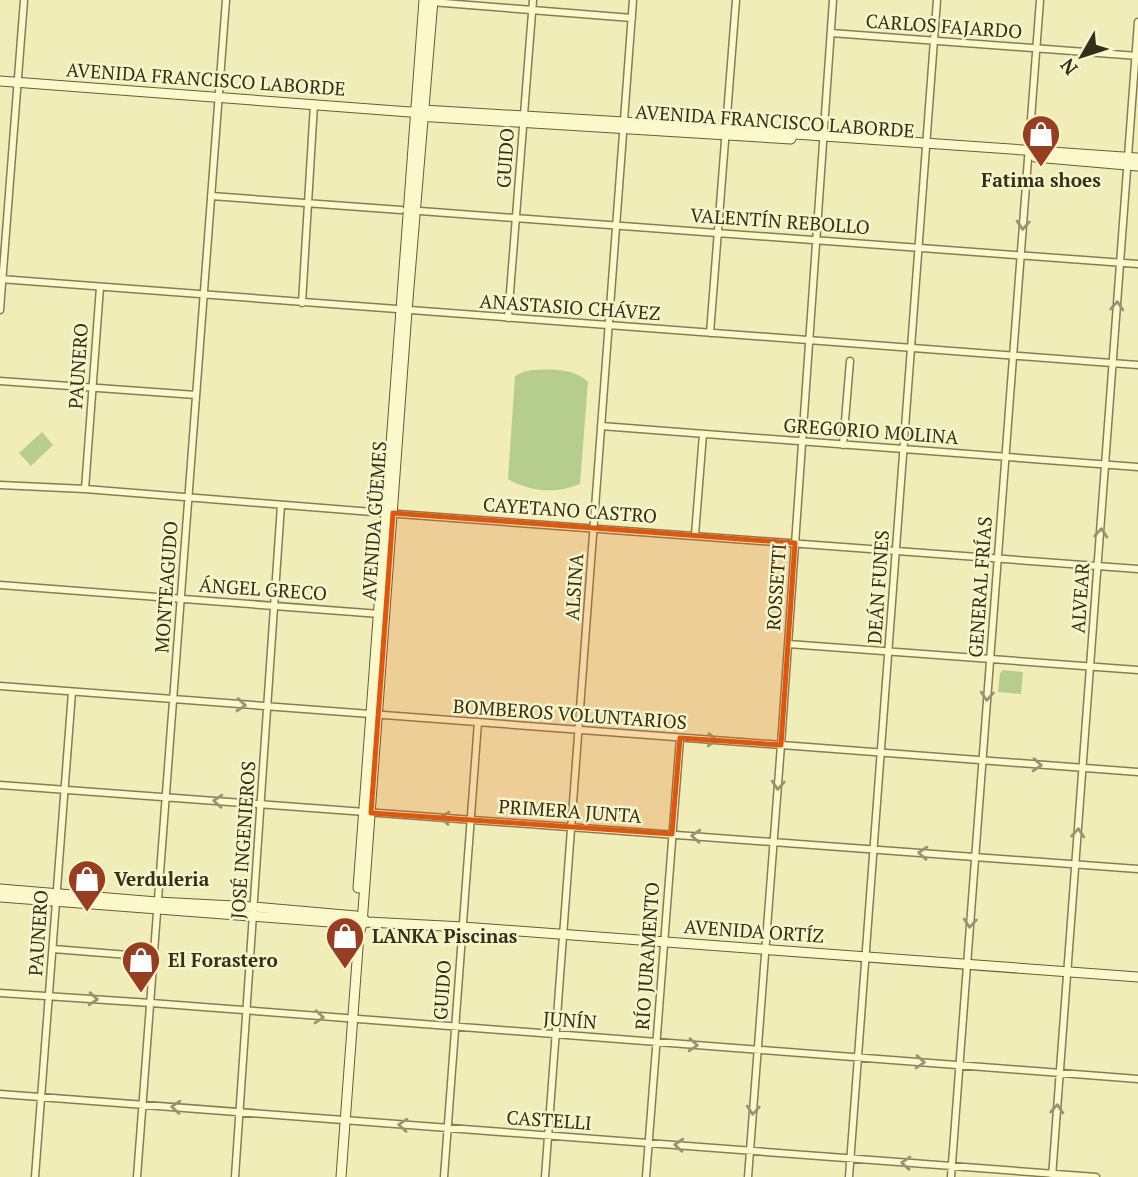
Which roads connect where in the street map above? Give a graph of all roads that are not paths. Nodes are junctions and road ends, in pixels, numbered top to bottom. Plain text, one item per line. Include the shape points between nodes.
1 (24, 0) edge
2 (226, 0) edge
3 (533, 0) edge
4 (633, 0) edge
5 (736, 0) edge
6 (833, 0) edge
7 (937, 0) edge
8 (1040, 0) edge
9 (429, 1) edge
10 (532, 10) junction
11 (632, 18) junction
12 (1138, 22) edge
13 (831, 33) junction
14 (934, 41) junction
15 (1036, 48) junction
16 (1137, 56) edge
17 (0, 81) edge
18 (19, 82) junction
19 (219, 97) junction
20 (314, 104) junction
21 (417, 113) junction
22 (523, 119) junction
23 (624, 125) junction
24 (726, 132) junction
25 (823, 138) junction
26 (926, 145) junction
27 (1028, 154) junction
28 (1131, 160) edge
29 (1138, 166) edge
30 (211, 196) junction
31 (308, 203) junction
32 (401, 210) dead end
33 (420, 211) dead end
34 (516, 218) junction
35 (616, 225) junction
36 (718, 233) junction
37 (816, 240) junction
38 (919, 247) junction
39 (1021, 255) junction
40 (1121, 262) junction
41 (1138, 264) edge
42 (1, 279) edge
43 (100, 287) junction
44 (204, 295) junction
45 (302, 303) junction
46 (0, 310) edge
47 (404, 310) junction
48 (508, 318) junction
49 (609, 325) junction
50 (710, 333) junction
51 (809, 341) junction
52 (911, 348) junction
53 (1013, 356) junction
54 (850, 362) dead end
55 (1113, 363) junction
56 (1138, 365) edge
57 (0, 382) edge
58 (92, 388) junction
59 (196, 395) junction
60 (601, 426) junction
61 (703, 434) junction
62 (802, 442) junction
63 (844, 445) junction
64 (904, 449) junction
65 (1005, 457) junction
66 (1106, 464) junction
67 (1138, 467) edge
68 (0, 485) edge
69 (85, 489) junction
70 (188, 497) junction
71 (281, 505) junction
72 (389, 513) junction
73 (594, 527) junction
74 (695, 535) junction
75 (795, 543) junction
76 (896, 550) junction
77 (998, 558) junction
78 (1098, 566) junction
79 (1138, 569) edge
80 (0, 584) edge
81 (181, 598) junction
82 (274, 606) junction
83 (382, 614) junction
84 (788, 644) junction
85 (889, 652) junction
86 (990, 659) junction
87 (1091, 667) junction
88 (1138, 670) edge
89 (0, 686) edge
90 (72, 692) junction
91 (173, 699) junction
92 (268, 708) junction
93 (374, 715) junction
94 (478, 722) junction
95 (579, 730) junction
96 (680, 738) junction
97 (780, 745) junction
98 (881, 753) junction
99 (982, 761) junction
100 (1083, 768) junction
101 (1138, 772) edge
102 (0, 785) edge
103 (65, 789) junction
104 (166, 797) junction
105 (261, 804) junction
106 (367, 812) junction
107 (471, 820) junction
108 (572, 827) junction
109 (672, 834) junction
110 (773, 842) junction
111 (874, 849) junction
112 (975, 857) junction
113 (1076, 864) junction
114 (1138, 869) edge
115 (0, 889) edge
116 (0, 897) edge
117 (56, 898) junction
118 (157, 906) junction
119 (253, 912) junction
120 (360, 923) junction
121 (463, 927) junction
122 (563, 935) junction
123 (664, 942) junction
124 (53, 949) junction
125 (765, 950) junction
126 (153, 957) junction
127 (866, 957) junction
128 (967, 965) junction
129 (1068, 972) junction
130 (1138, 977) edge
131 (0, 993) edge
132 (49, 996) junction
133 (151, 1003) junction
134 (246, 1011) junction
135 (352, 1019) junction
136 (455, 1027) junction
137 (556, 1035) junction
138 (657, 1042) junction
139 (757, 1050) junction
140 (858, 1058) junction
141 (959, 1065) junction
142 (1060, 1073) junction
143 (1138, 1079) edge
144 (0, 1094) edge
145 (41, 1097) junction
146 (142, 1105) junction
147 (239, 1112) junction
148 (345, 1120) junction
149 (447, 1128) junction
150 (548, 1136) junction
151 (649, 1143) junction
152 (750, 1151) junction
153 (851, 1158) junction
154 (951, 1166) junction
155 (1052, 1175) edge
156 (36, 1177) edge
157 (137, 1177) edge
158 (235, 1177) edge
159 (341, 1177) edge
160 (444, 1177) edge
161 (545, 1177) edge
162 (646, 1177) edge
163 (748, 1177) edge
164 (849, 1177) edge
165 (951, 1177) edge
166 (1096, 1177) edge

1 - 18 street
2 - 19 street, MONTEAGUDO
3 - 10 street, GUIDO
4 - 11 street, ALSINA
5 - 24 street
6 - 13 street, ROSSETTI
7 - 14 street, DEÁN FUNES
8 - 15 street, GENERAL FRÍAS
9 - 10 street
9 - 21 main road, AVENIDA GÜEMES
10 - 11 street
10 - 22 street, GUIDO
11 - 23 street, ALSINA
12 - 16 street, ALVEAR
13 - 14 street, CARLOS FAJARDO
13 - 25 street, ROSSETTI
14 - 15 street, CARLOS FAJARDO
14 - 26 street, DEÁN FUNES
15 - 16 street, CARLOS FAJARDO
15 - 27 street, GENERAL FRÍAS
16 - 28 street, ALVEAR
17 - 18 main road, AVENIDA FRANCISCO LABORDE
18 - 19 main road, AVENIDA FRANCISCO LABORDE
18 - 42 street
19 - 20 main road, AVENIDA FRANCISCO LABORDE
19 - 30 street, MONTEAGUDO
20 - 21 main road, AVENIDA FRANCISCO LABORDE
20 - 31 street
21 - 22 main road, AVENIDA FRANCISCO LABORDE
21 - 47 main road, AVENIDA GÜEMES
22 - 23 main road, AVENIDA FRANCISCO LABORDE
22 - 34 street, GUIDO
23 - 24 main road, AVENIDA FRANCISCO LABORDE
23 - 35 street, ALSINA
24 - 25 main road, AVENIDA FRANCISCO LABORDE
24 - 36 street
25 - 26 main road, AVENIDA FRANCISCO LABORDE
25 - 37 street, ROSSETTI
26 - 27 main road, AVENIDA FRANCISCO LABORDE
26 - 38 street, DEÁN FUNES
27 - 28 main road, AVENIDA FRANCISCO LABORDE
27 -> 39 street, GENERAL FRÍAS
28 - 29 main road, AVENIDA FRANCISCO LABORDE
28 - 40 street, ALVEAR
30 - 31 street
30 - 44 street, MONTEAGUDO
31 - 32 street
31 - 45 street
33 - 34 street, VALENTÍN REBOLLO
34 - 35 street, VALENTÍN REBOLLO
34 - 48 street, GUIDO
35 - 36 street, VALENTÍN REBOLLO
35 - 49 street, ALSINA
36 - 37 street, VALENTÍN REBOLLO
36 - 50 street
37 - 38 street, VALENTÍN REBOLLO
37 - 51 street, ROSSETTI
38 - 39 street, VALENTÍN REBOLLO
38 - 52 street, DEÁN FUNES
39 - 40 street, VALENTÍN REBOLLO
39 - 53 street, GENERAL FRÍAS
40 - 41 street, VALENTÍN REBOLLO
55 -> 40 street, ALVEAR
42 - 43 street, ANASTASIO CHÁVEZ
42 - 46 street
43 - 44 street, ANASTASIO CHÁVEZ
43 - 58 street, PAUNERO
44 - 45 street, ANASTASIO CHÁVEZ
44 - 59 street, MONTEAGUDO
45 - 47 street, ANASTASIO CHÁVEZ
47 - 48 street, ANASTASIO CHÁVEZ
47 - 72 main road, AVENIDA GÜEMES
48 - 49 street, ANASTASIO CHÁVEZ
49 - 50 street, ANASTASIO CHÁVEZ
49 - 60 street, ALSINA
50 - 51 street, ANASTASIO CHÁVEZ
51 - 52 street, ANASTASIO CHÁVEZ
51 - 62 street, ROSSETTI
52 - 53 street, ANASTASIO CHÁVEZ
52 - 64 street, DEÁN FUNES
53 - 55 street, ANASTASIO CHÁVEZ
53 - 65 street, GENERAL FRÍAS
54 - 63 street
55 - 56 street, ANASTASIO CHÁVEZ
55 - 66 street, ALVEAR
57 - 58 street
58 - 59 street
58 - 69 street, PAUNERO
59 - 70 street, MONTEAGUDO
60 - 61 street, GREGORIO MOLINA
60 - 73 street, ALSINA
61 - 62 street, GREGORIO MOLINA
61 - 74 street
62 - 63 street, GREGORIO MOLINA
62 - 75 street, ROSSETTI
63 - 64 street, GREGORIO MOLINA
64 - 65 street, GREGORIO MOLINA
64 - 76 street, DEÁN FUNES
65 - 66 street, GREGORIO MOLINA
65 - 77 street, GENERAL FRÍAS
66 - 67 street, GREGORIO MOLINA
78 -> 66 street, ALVEAR
68 - 69 street, CAYETANO CASTRO
69 - 70 street, CAYETANO CASTRO
70 - 71 street, CAYETANO CASTRO
70 - 81 street, MONTEAGUDO
71 - 72 street, CAYETANO CASTRO
71 - 82 street, JOSÉ INGENIEROS
72 - 73 street, CAYETANO CASTRO
72 - 83 main road, AVENIDA GÜEMES
73 - 74 street, CAYETANO CASTRO
73 - 95 street, ALSINA
74 - 75 street, CAYETANO CASTRO
75 - 76 street, CAYETANO CASTRO
75 - 84 street, ROSSETTI
76 - 77 street, CAYETANO CASTRO
76 - 85 street, DEÁN FUNES
77 - 78 street, CAYETANO CASTRO
77 - 86 street, GENERAL FRÍAS
78 - 79 street, CAYETANO CASTRO
78 - 87 street, ALVEAR
80 - 81 street, ÁNGEL GRECO
81 - 82 street, ÁNGEL GRECO
81 - 91 street, MONTEAGUDO
82 - 83 street, ÁNGEL GRECO
82 - 92 street, JOSÉ INGENIEROS
83 - 93 main road, AVENIDA GÜEMES
84 - 85 street
84 - 97 street, ROSSETTI
85 - 86 street
85 - 98 street, DEÁN FUNES
86 - 87 street
86 -> 99 street, GENERAL FRÍAS
87 - 88 street
87 - 100 street, ALVEAR
89 - 90 street, BOMBEROS VOLUNTARIOS
90 - 91 street, BOMBEROS VOLUNTARIOS
90 - 103 street, PAUNERO
91 -> 92 street, BOMBEROS VOLUNTARIOS
91 - 104 street, MONTEAGUDO
92 - 93 street, BOMBEROS VOLUNTARIOS
92 - 105 street, JOSÉ INGENIEROS
93 - 94 street, BOMBEROS VOLUNTARIOS
93 - 106 main road, AVENIDA GÜEMES
94 - 95 street, BOMBEROS VOLUNTARIOS
94 - 107 street, GUIDO
95 - 96 street, BOMBEROS VOLUNTARIOS
95 - 108 street, ALSINA
96 -> 97 street, BOMBEROS VOLUNTARIOS
96 - 109 street, RÍO JURAMENTO
97 - 98 street, BOMBEROS VOLUNTARIOS
97 -> 110 street, ROSSETTI
98 - 99 street, BOMBEROS VOLUNTARIOS
98 - 111 street, DEÁN FUNES
99 -> 100 street, BOMBEROS VOLUNTARIOS
99 - 112 street, GENERAL FRÍAS
100 - 101 street, BOMBEROS VOLUNTARIOS
113 -> 100 street, ALVEAR
102 - 103 street, PRIMERA JUNTA
103 - 104 street, PRIMERA JUNTA
103 - 117 street, PAUNERO
105 -> 104 street, PRIMERA JUNTA
104 - 118 street, MONTEAGUDO
105 - 106 street, PRIMERA JUNTA
105 - 119 street, JOSÉ INGENIEROS
107 -> 106 street, PRIMERA JUNTA
106 - 120 main road, AVENIDA GÜEMES
107 - 108 street, PRIMERA JUNTA
107 - 121 street, GUIDO
108 - 109 street, PRIMERA JUNTA
108 - 122 street, ALSINA
110 -> 109 street, PRIMERA JUNTA
109 - 123 street, RÍO JURAMENTO
110 - 111 street, PRIMERA JUNTA
110 - 125 street, ROSSETTI
112 -> 111 street, PRIMERA JUNTA
111 - 127 street, DEÁN FUNES
112 - 113 street, PRIMERA JUNTA
112 -> 128 street, GENERAL FRÍAS
113 - 114 street, PRIMERA JUNTA
113 - 129 street, ALVEAR
115 - 117 main road, AVENIDA ORTÍZ
116 - 117 main road, AVENIDA ORTÍZ
117 - 118 main road, AVENIDA ORTÍZ
117 - 124 street, PAUNERO
118 - 119 main road, AVENIDA ORTÍZ
118 - 126 street, MONTEAGUDO
119 - 120 main road, AVENIDA ORTÍZ
119 - 134 street, JOSÉ INGENIEROS
120 - 121 main road, AVENIDA ORTÍZ
120 - 135 main road, AVENIDA GÜEMES
121 - 122 main road, AVENIDA ORTÍZ
121 - 136 street, GUIDO
122 - 123 main road, AVENIDA ORTÍZ
122 - 137 street, ALSINA
123 - 125 main road, AVENIDA ORTÍZ
123 - 138 street, RÍO JURAMENTO
124 - 126 street
124 - 132 street, PAUNERO
125 - 127 main road, AVENIDA ORTÍZ
125 - 139 street, ROSSETTI
126 - 133 street, MONTEAGUDO
127 - 128 main road, AVENIDA ORTÍZ
127 - 140 street, DEÁN FUNES
128 - 129 main road, AVENIDA ORTÍZ
128 - 141 street, GENERAL FRÍAS
129 - 130 main road, AVENIDA ORTÍZ
129 - 142 street, ALVEAR
131 - 132 street, JUNÍN
132 -> 133 street, JUNÍN
132 - 145 street, PAUNERO
133 - 134 street, JUNÍN
133 - 146 street, MONTEAGUDO
134 -> 135 street, JUNÍN
134 - 147 street, JOSÉ INGENIEROS
135 - 136 street, JUNÍN
135 - 148 main road, AVENIDA GÜEMES
136 - 137 street, JUNÍN
136 - 149 street, GUIDO
137 - 138 street, JUNÍN
137 - 150 street, ALSINA
138 -> 139 street, JUNÍN
138 - 151 street, RÍO JURAMENTO
139 - 140 street, JUNÍN
139 -> 152 street, ROSSETTI
140 -> 141 street, JUNÍN
140 - 153 street, DEÁN FUNES
141 - 142 street, JUNÍN
141 - 154 street, GENERAL FRÍAS
142 - 143 street, JUNÍN
155 -> 142 street, ALVEAR
144 - 145 street, CASTELLI
145 - 146 street, CASTELLI
145 - 156 street, PAUNERO
147 -> 146 street, CASTELLI
146 - 157 street, MONTEAGUDO
147 - 148 street, CASTELLI
147 - 158 street, JOSÉ INGENIEROS
149 -> 148 street, CASTELLI
148 - 159 main road, AVENIDA GÜEMES
149 - 150 street, CASTELLI
149 - 160 street, GUIDO
150 - 151 street, CASTELLI
150 - 161 street, ALSINA
152 -> 151 street, CASTELLI
151 - 162 street, RÍO JURAMENTO
152 - 153 street, CASTELLI
152 - 163 street, ROSSETTI
154 -> 153 street, CASTELLI
153 - 164 street, DEÁN FUNES
154 - 155 street, CASTELLI
154 - 165 street, GENERAL FRÍAS
155 - 166 street, CASTELLI

